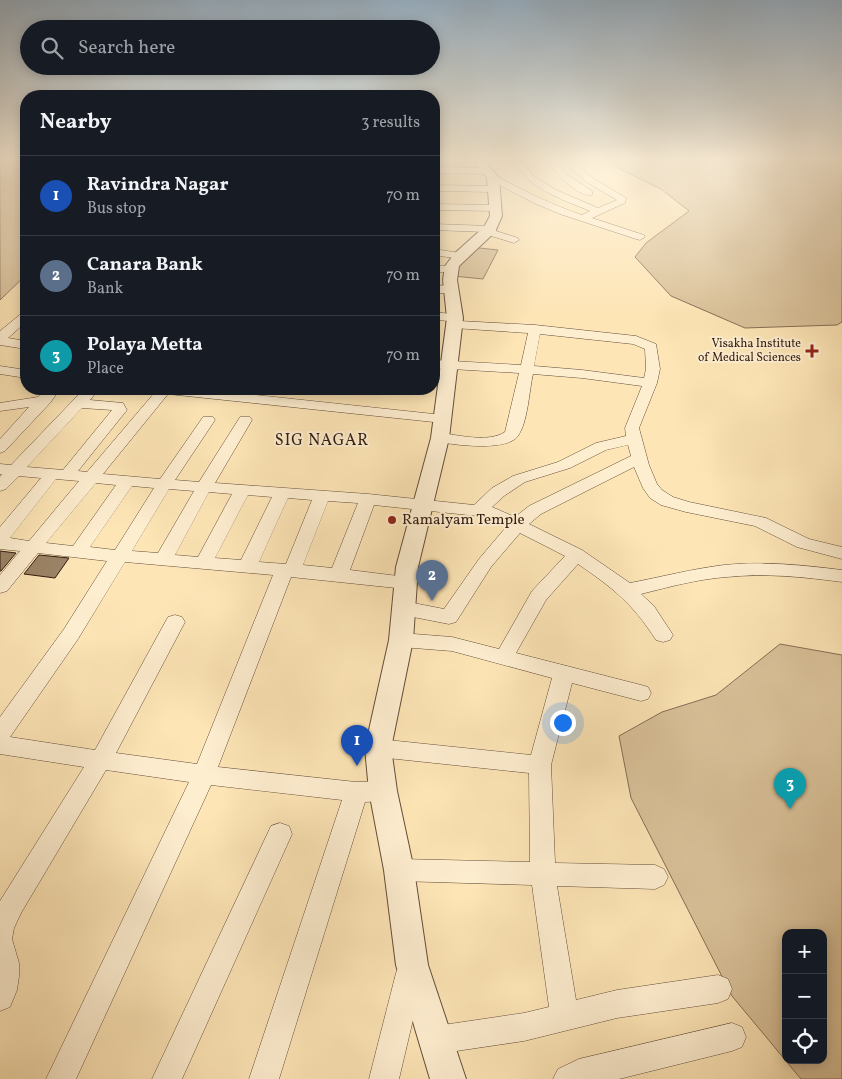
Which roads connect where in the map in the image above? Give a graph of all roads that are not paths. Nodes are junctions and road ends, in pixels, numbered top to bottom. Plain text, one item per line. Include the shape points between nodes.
1 (497, 210) edge
2 (562, 210) edge
3 (598, 211) edge
4 (583, 218) junction
5 (440, 227) edge
6 (490, 229) junction
7 (640, 237) dead end
8 (514, 240) dead end
9 (449, 265) edge
10 (443, 289) edge
11 (440, 317) edge
12 (455, 321) junction
13 (20, 323) edge
14 (535, 330) junction
15 (0, 340) edge
16 (20, 343) edge
17 (444, 364) edge
18 (526, 369) junction
19 (0, 370) edge
20 (20, 373) edge
21 (650, 383) junction
22 (440, 388) edge
23 (45, 395) edge
24 (48, 395) edge
25 (86, 395) edge
26 (158, 395) edge
27 (205, 395) edge
28 (79, 403) junction
29 (0, 407) edge
30 (208, 420) dead end
31 (245, 420) dead end
32 (441, 429) junction
33 (634, 439) junction
34 (0, 448) edge
35 (639, 458) junction
36 (7, 470) edge
37 (59, 474) junction
38 (91, 477) junction
39 (127, 481) junction
40 (164, 484) junction
41 (0, 486) edge
42 (204, 487) junction
43 (243, 489) junction
44 (283, 492) junction
45 (322, 496) junction
46 (368, 499) junction
47 (423, 505) junction
48 (479, 510) junction
49 (518, 524) junction
50 (0, 541) edge
51 (32, 547) junction
52 (78, 552) junction
53 (842, 553) edge
54 (576, 554) junction
55 (118, 556) junction
56 (163, 560) junction
57 (203, 564) junction
58 (248, 568) junction
59 (288, 571) junction
60 (338, 574) junction
61 (842, 576) edge
62 (406, 583) junction
63 (0, 587) edge
64 (627, 590) junction
65 (403, 608) junction
66 (175, 622) dead end
67 (663, 635) dead end
68 (401, 640) junction
69 (504, 657) junction
70 (564, 672) junction
71 (641, 693) dead end
72 (0, 734) edge
73 (0, 745) edge
74 (378, 748) junction
75 (101, 759) junction
76 (540, 765) junction
77 (204, 775) junction
78 (370, 792) junction
79 (280, 834) dead end
80 (399, 870) junction
81 (543, 874) junction
82 (655, 877) dead end
83 (0, 937) edge
84 (0, 941) edge
85 (412, 965) junction
86 (718, 989) dead end
87 (0, 997) edge
88 (565, 1017) junction
89 (732, 1038) dead end
90 (436, 1040) junction
91 (61, 1079) edge
92 (167, 1079) edge
93 (264, 1079) edge
94 (384, 1079) edge
95 (448, 1079) edge
96 (568, 1079) edge

1 - 6 street
2 - 4 street
3 - 4 street
4 - 7 street
5 - 6 street
6 - 8 street via 492,233
6 - 9 street
9 - 10 street
10 - 12 street
11 - 12 street
12 - 14 street
12 - 17 street
13 - 15 street
14 - 18 street
14 - 21 street via 644,342 651,347 653,368
15 - 16 street
17 - 18 street
17 - 22 street
18 - 21 street
18 - 32 street via 511,434 492,440
19 - 20 street
21 - 33 street via 632,428
22 - 32 street
23 - 29 street
24 - 34 street
25 - 28 street
26 - 38 street
27 - 32 street
28 - 36 street
28 - 37 street via 118,406 120,410
30 - 40 street
31 - 42 street
32 - 47 street
33 - 35 street
33 - 48 street via 601,446 569,463 519,479 498,492
35 - 49 street via 535,510
35 - 53 street via 649,485 660,498 686,507 760,522 802,543
36 - 37 street
36 - 41 street
37 - 38 street
37 - 50 street
38 - 39 street
38 - 51 street
39 - 40 street
39 - 52 street
40 - 42 street
40 - 55 street
42 - 43 street
42 - 56 street
43 - 44 street
43 - 57 street
44 - 45 street
44 - 58 street
45 - 46 street
45 - 59 street
46 - 47 street
46 - 60 street
47 - 48 street
47 - 62 street
48 - 49 street via 492,512
49 - 54 street
49 - 65 street via 485,563 449,616
50 - 51 street
51 - 52 street
51 - 63 street
52 - 55 street
54 - 64 street
54 - 69 street via 539,596
55 - 56 street
55 - 72 street via 71,634
56 - 57 street
57 - 58 street
58 - 59 street
59 - 60 street
59 - 77 street
60 - 62 street
61 - 64 street via 780,569 728,571
62 - 65 street
64 - 67 street
65 - 68 street
66 - 75 street
68 - 69 street via 452,644
68 - 74 street
69 - 70 street
70 - 71 street
70 - 76 street
73 - 75 street
74 - 76 street
74 - 78 street
75 - 77 street
75 - 83 street via 12,904
76 - 81 street
77 - 78 street
77 - 91 street
78 - 80 street
78 - 93 street
79 - 92 street
80 - 81 street
80 - 85 street
81 - 82 street
81 - 88 street
84 - 87 street via 7,967 6,984
85 - 90 street
85 - 94 street
86 - 88 street via 617,1004
88 - 90 street via 524,1027
89 - 96 street
90 - 95 street

